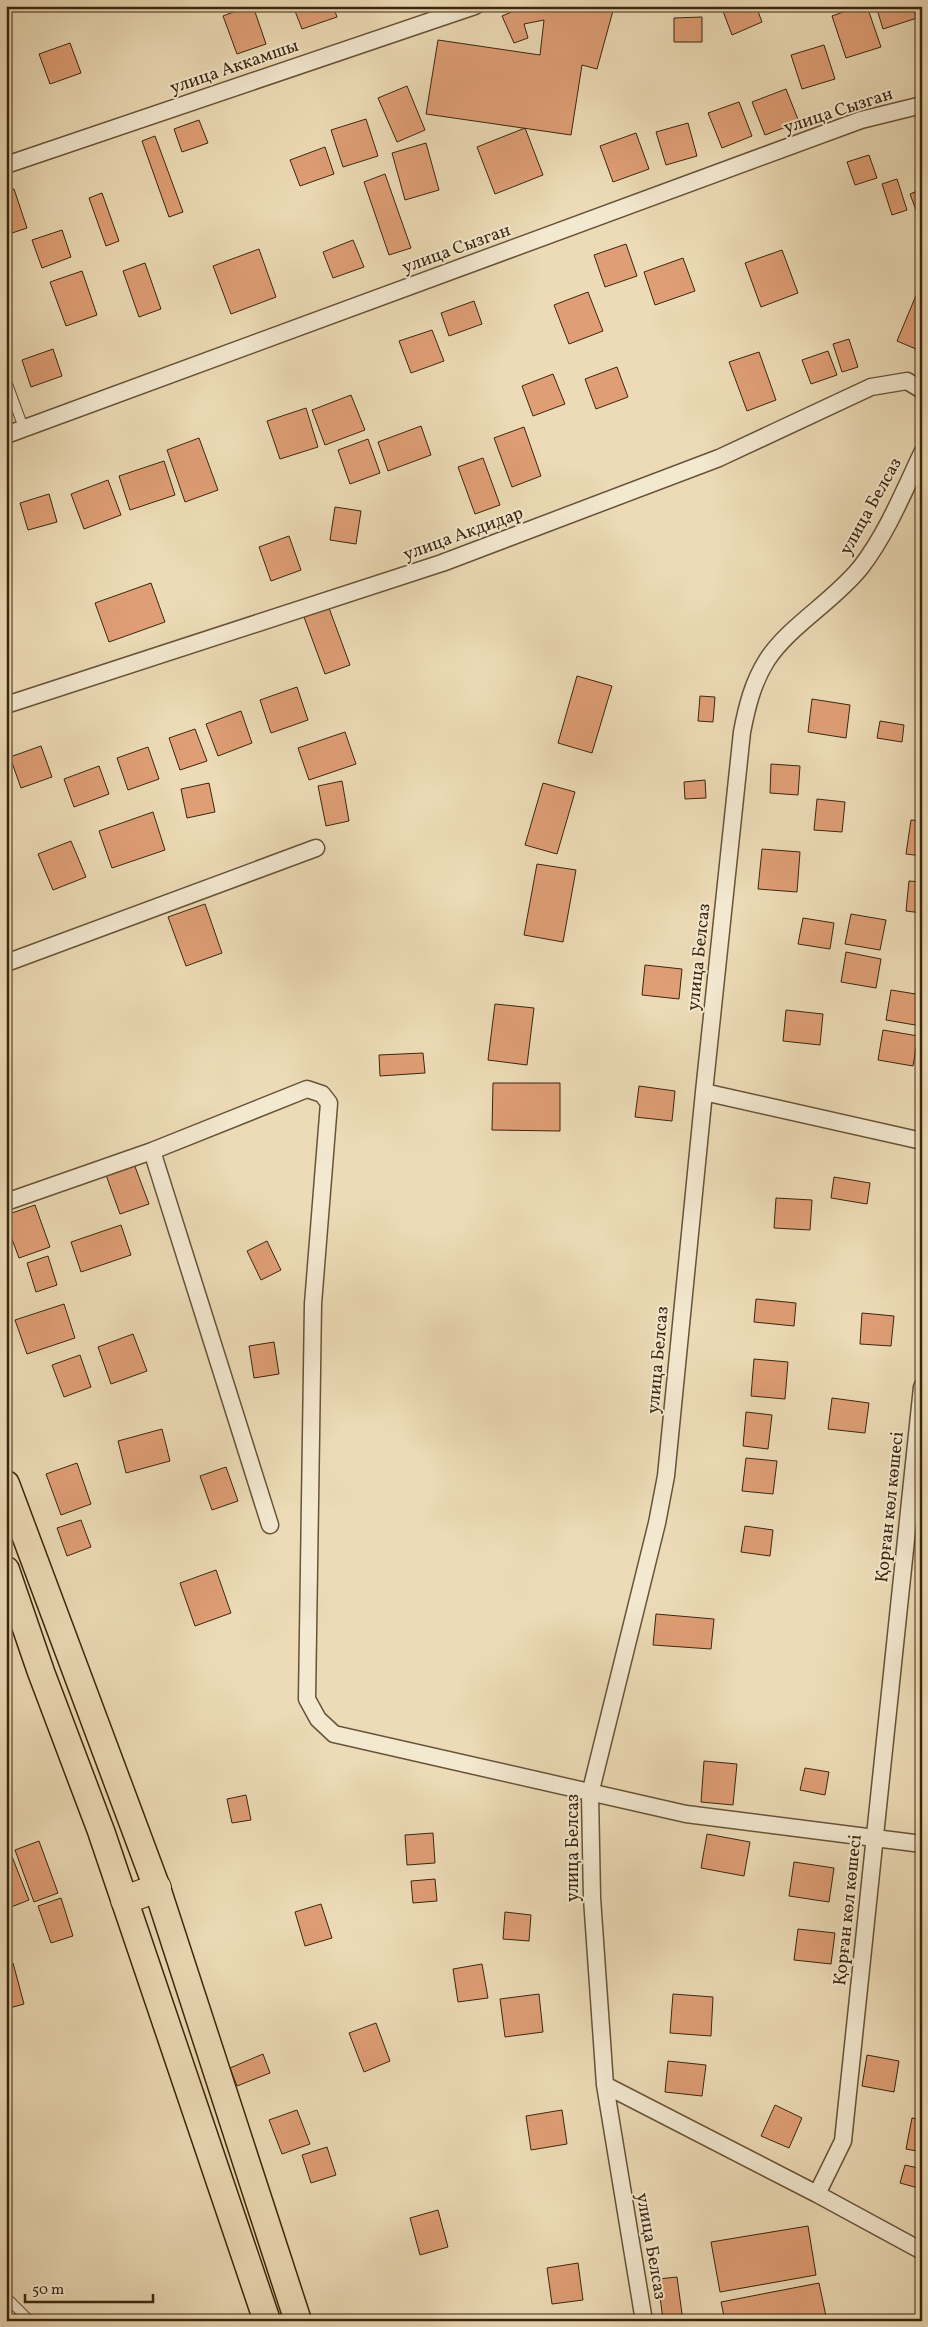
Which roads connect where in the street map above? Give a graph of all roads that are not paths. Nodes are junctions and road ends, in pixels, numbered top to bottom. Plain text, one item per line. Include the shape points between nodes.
1 (475, 6) edge
2 (922, 106) edge
3 (6, 165) edge
4 (6, 380) edge
5 (922, 390) edge
6 (24, 429) junction
7 (6, 435) edge
8 (922, 453) edge
9 (6, 705) edge
10 (316, 848) dead end
11 (6, 963) edge
12 (704, 1092) junction
13 (922, 1141) edge
14 (152, 1151) junction
15 (6, 1202) edge
16 (922, 1387) edge
17 (6, 1484) edge
18 (270, 1525) dead end
19 (8, 1581) edge
20 (590, 1794) junction
21 (874, 1840) junction
22 (922, 1844) edge
23 (157, 1888) junction
24 (125, 1900) junction
25 (605, 2085) junction
26 (817, 2194) junction
27 (922, 2251) edge
28 (6, 2297) edge
29 (30, 2321) edge
30 (267, 2321) edge
31 (298, 2321) edge
32 (644, 2321) edge

1 - 3 street, улица Аккамшы
2 - 6 street, улица Сызган via 861,120
4 - 6 lane
5 - 9 street, улица Акдидар via 907,381 871,387 719,458 442,563
6 - 7 street, улица Сызган
8 - 12 street, улица Белсаз via 862,566 840,591 781,643 757,678 748,704 742,732
10 - 11 street
12 - 13 street
12 - 20 street, улица Белсаз via 666,1476
14 - 15 street
14 - 18 street
14 - 20 street via 307,1089 322,1094 329,1102 312,1324 307,1699 318,1719 334,1734
16 - 21 street, Қорған көл көшесі
17 - 23 main road
19 - 24 main road
20 - 21 street via 686,1814
20 - 25 street, улица Белсаз via 592,1898
21 - 22 street
21 - 26 street, Қорған көл көшесі via 843,2141
23 - 24 highway
23 - 31 main road
24 - 30 main road
25 - 26 street
25 - 32 street, улица Белсаз
26 - 27 street
28 - 29 lane

